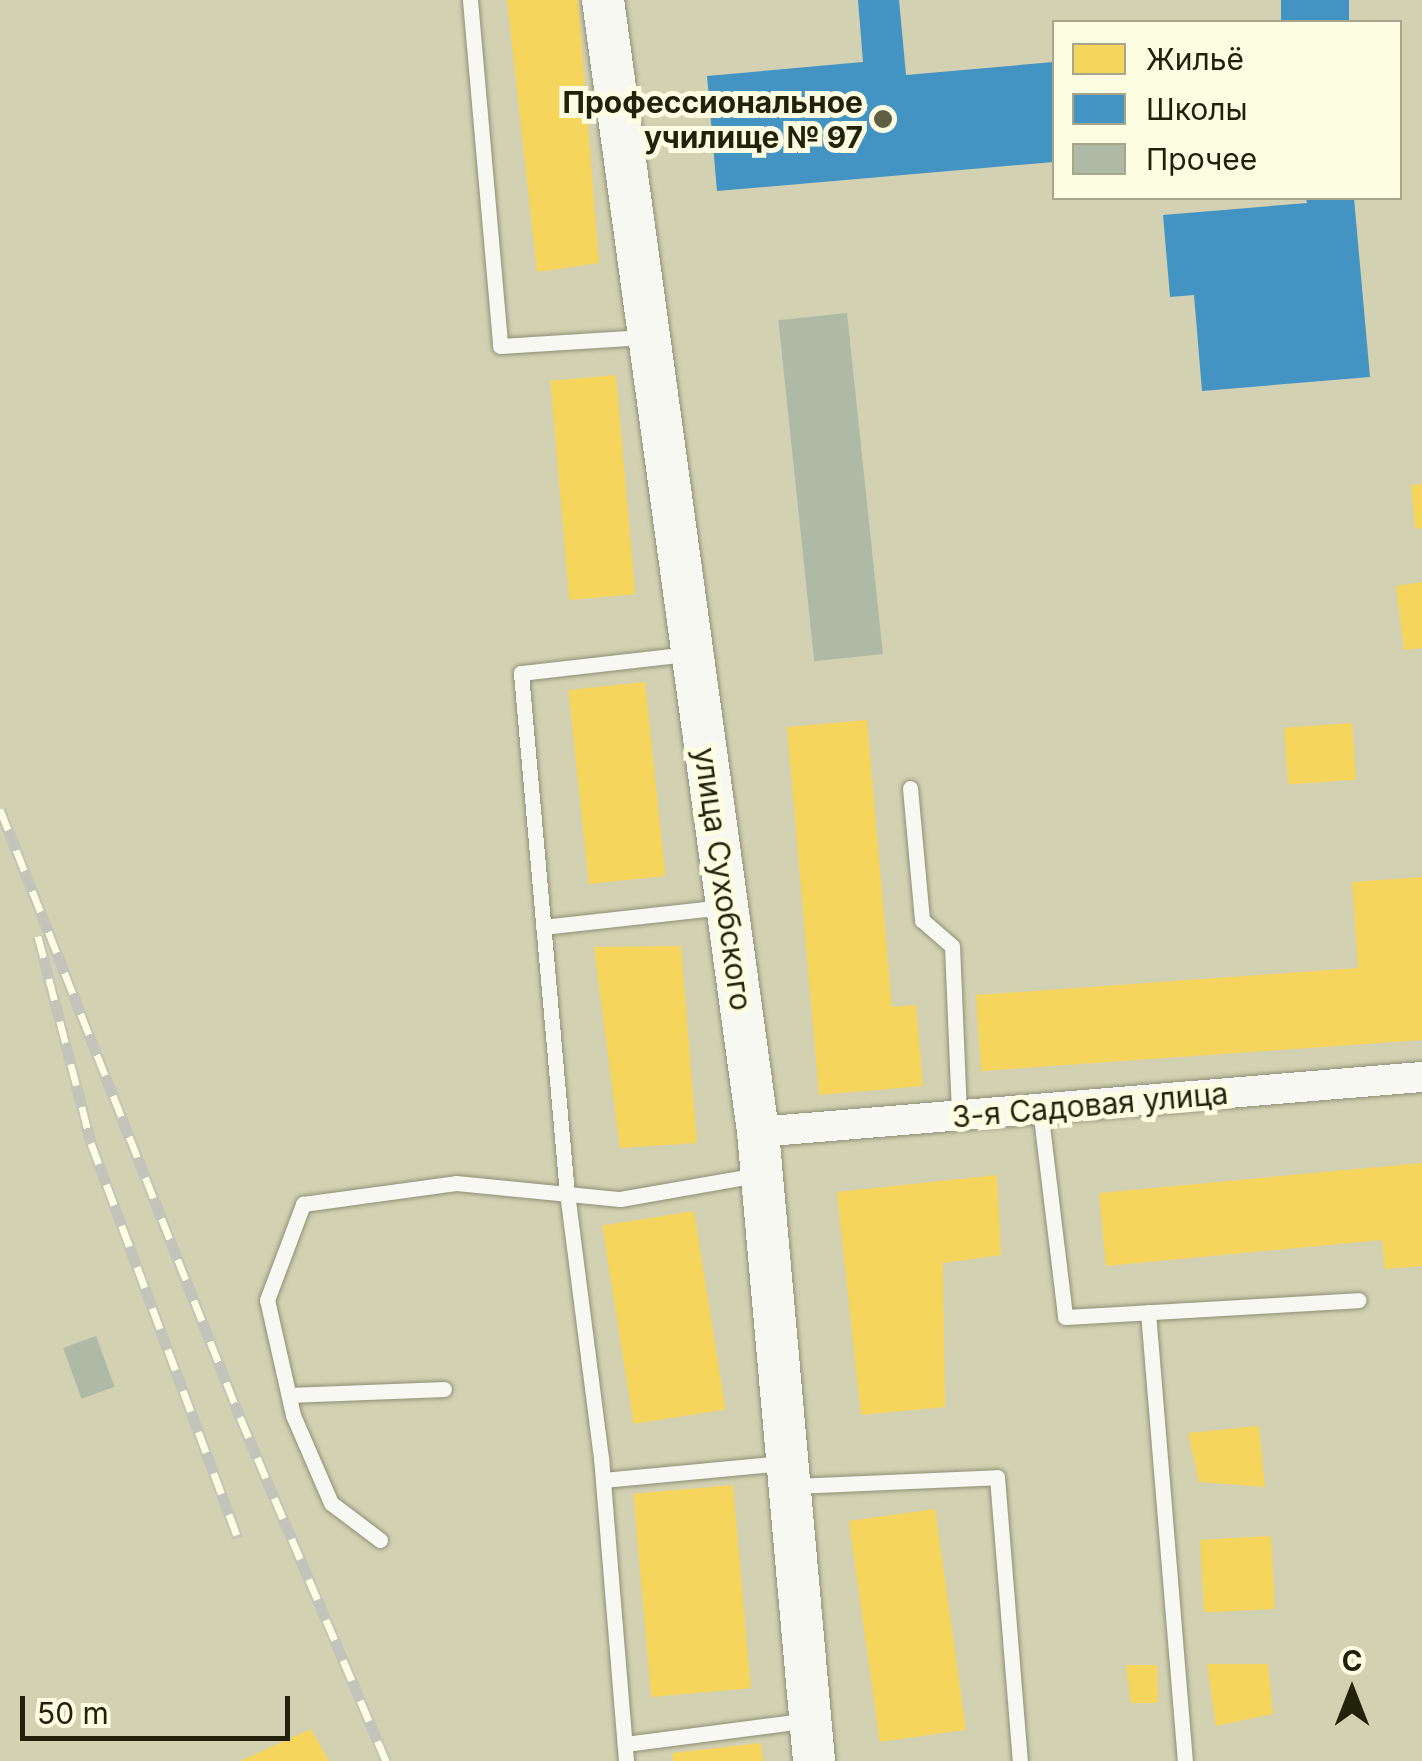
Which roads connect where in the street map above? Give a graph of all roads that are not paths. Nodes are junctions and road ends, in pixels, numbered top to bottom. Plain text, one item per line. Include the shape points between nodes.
1 (470, 0) edge
2 (603, 0) edge
3 (649, 337) junction
4 (692, 654) junction
5 (910, 788) dead end
6 (727, 907) junction
7 (543, 927) junction
8 (1422, 1077) edge
9 (1040, 1109) junction
10 (959, 1116) junction
11 (758, 1132) junction
12 (762, 1175) junction
13 (566, 1194) junction
14 (1360, 1300) dead end
15 (1148, 1312) junction
16 (444, 1389) dead end
17 (288, 1395) junction
18 (789, 1474) junction
19 (603, 1480) junction
20 (380, 1540) dead end
21 (812, 1741) edge
22 (626, 1753) edge
23 (1020, 1761) edge
24 (1185, 1761) edge

1 - 3 lane via 500,346
2 - 3 street, улица Сухобского
3 - 4 street, улица Сухобского
4 - 6 street, улица Сухобского
4 - 7 lane via 521,673
5 - 10 lane via 922,920 952,946
6 - 7 lane
6 - 11 street, улица Сухобского
7 - 13 lane
8 - 9 street, 3-я Садовая улица
9 - 10 street, 3-я Садовая улица
9 - 15 lane via 1065,1317
10 - 11 street, 3-я Садовая улица
11 - 12 street, улица Сухобского
12 - 13 lane via 620,1200
12 - 18 street, улица Сухобского
13 - 17 lane via 456,1183 302,1204 267,1300
13 - 19 lane
14 - 15 lane
15 - 24 lane
16 - 17 lane
17 - 20 lane via 331,1502
18 - 19 lane
18 - 21 street, улица Сухобского
18 - 23 lane via 997,1477
19 - 22 lane
21 - 22 lane

